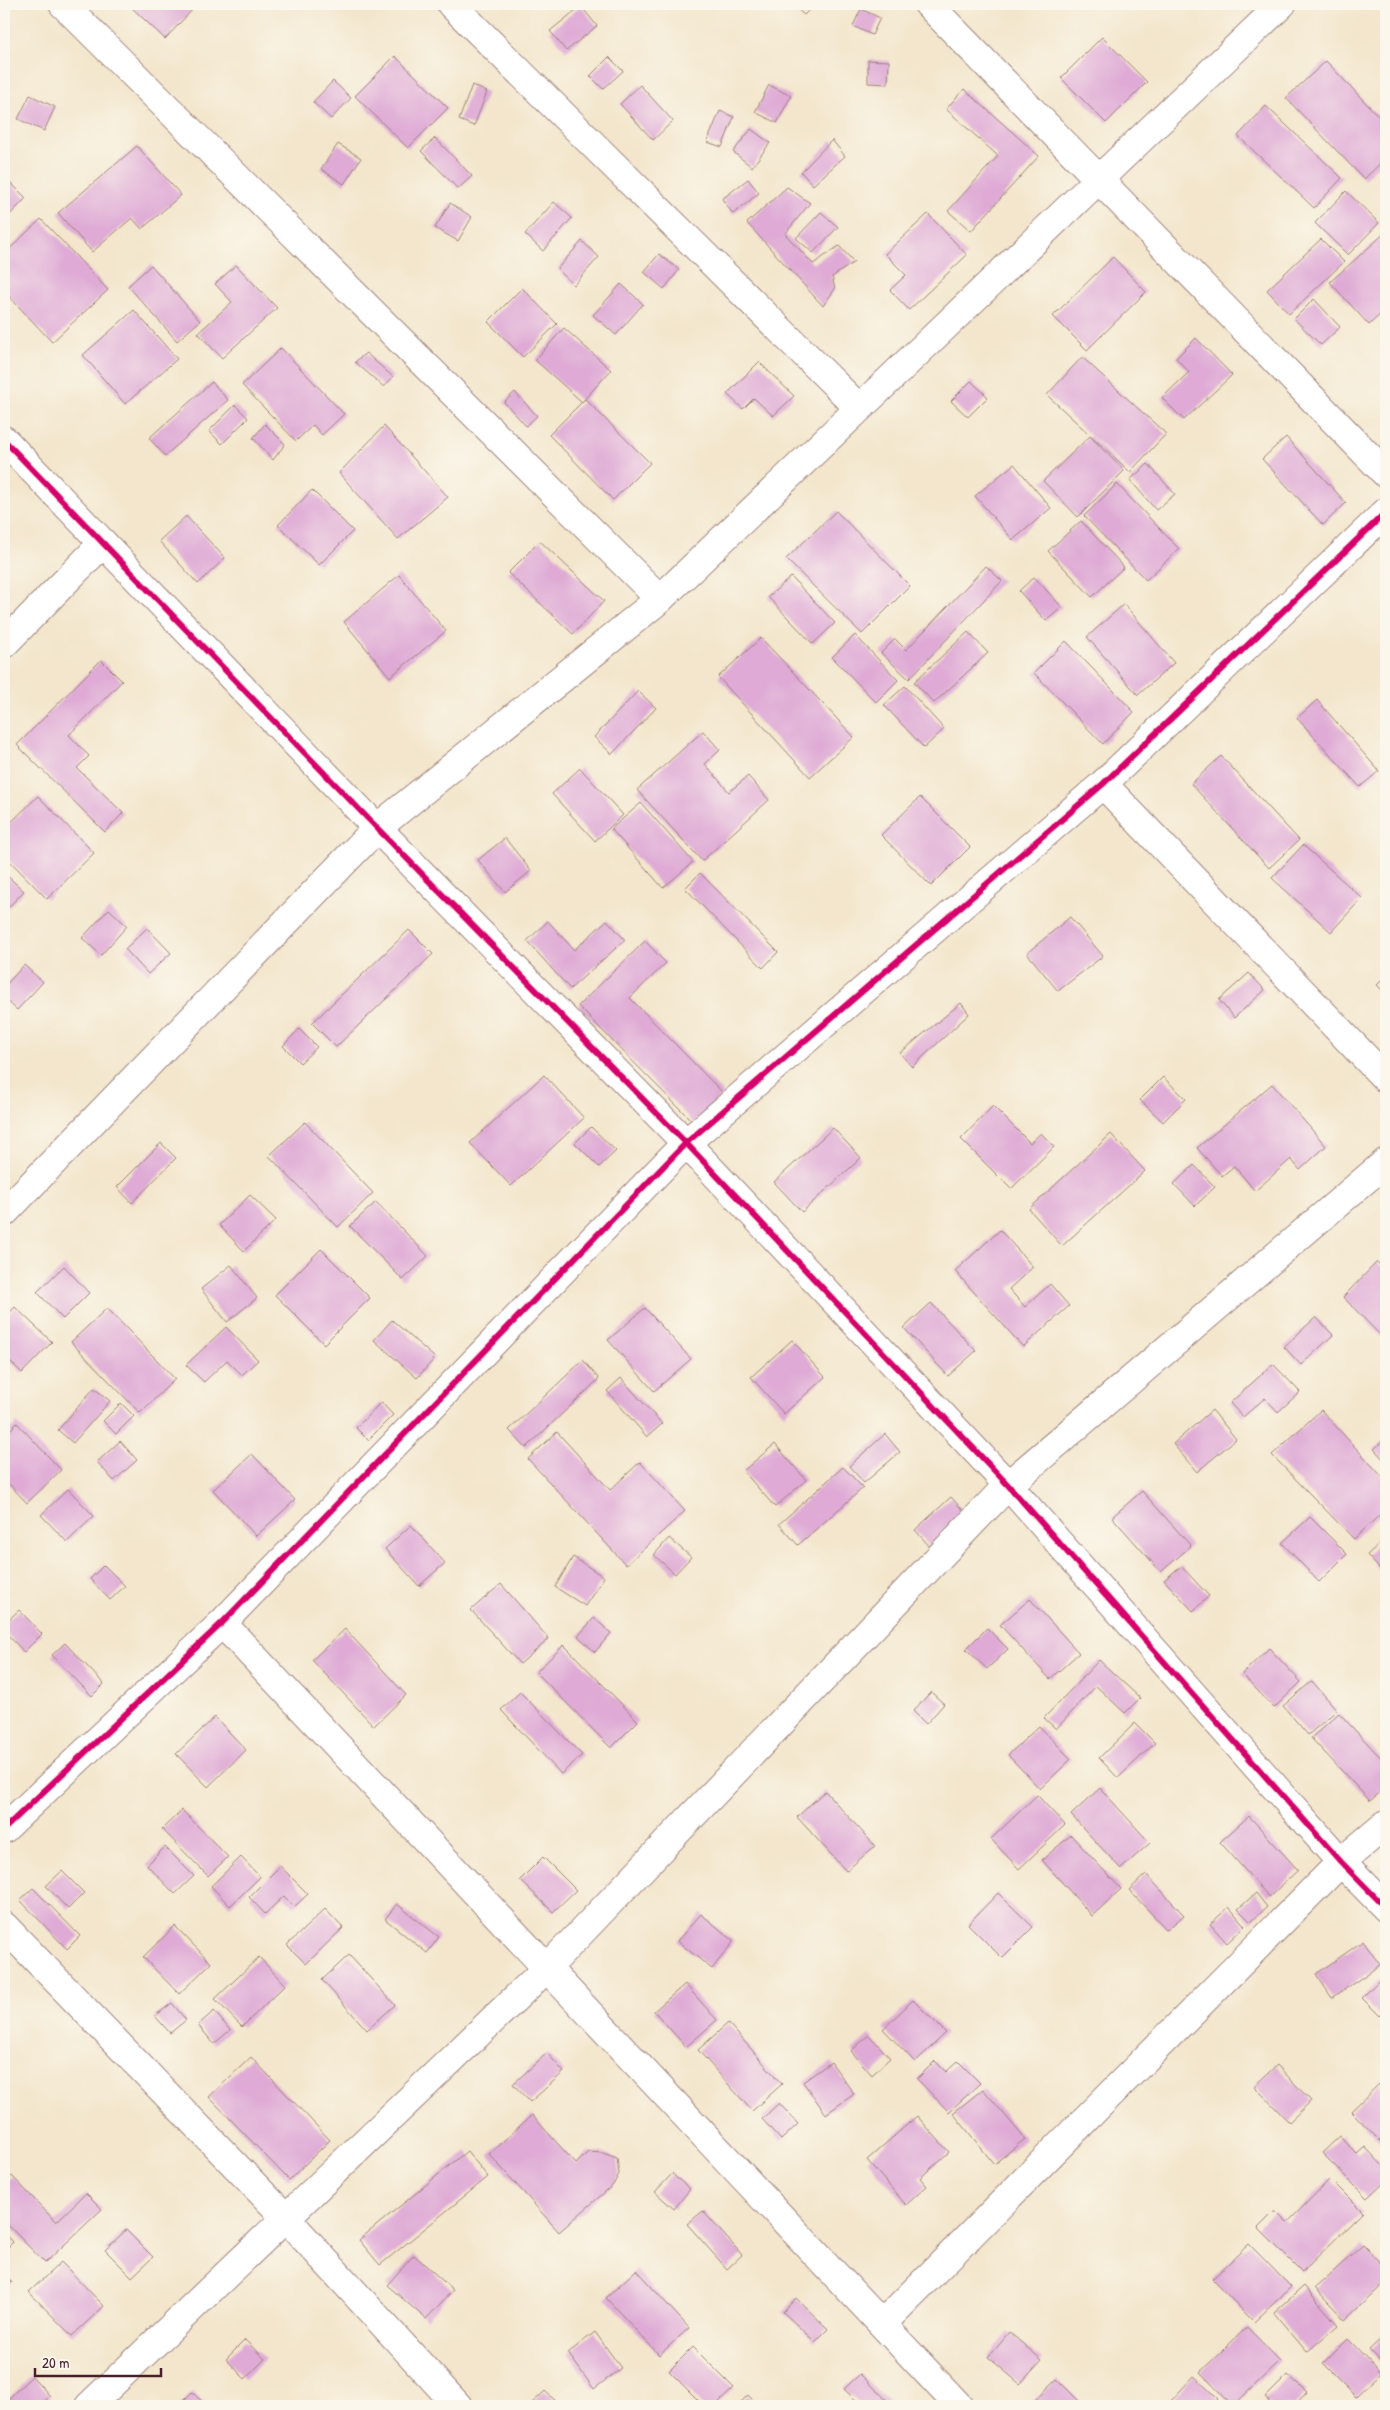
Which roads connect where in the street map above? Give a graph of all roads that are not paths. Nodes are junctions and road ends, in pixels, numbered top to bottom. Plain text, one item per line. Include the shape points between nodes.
1 (62, 4) edge
2 (451, 4) edge
3 (928, 4) edge
4 (1282, 4) edge
5 (1099, 178) junction
6 (859, 408) junction
7 (4, 440) edge
8 (1386, 474) edge
9 (1386, 512) edge
10 (103, 543) junction
11 (660, 599) junction
12 (4, 644) edge
13 (1103, 784) junction
14 (377, 828) junction
15 (1386, 1080) edge
16 (686, 1143) junction
17 (1386, 1162) edge
18 (4, 1212) edge
19 (1008, 1485) junction
20 (222, 1623) junction
21 (1386, 1824) edge
22 (4, 1829) edge
23 (1342, 1862) junction
24 (1386, 1908) edge
25 (4, 1926) edge
26 (548, 1967) junction
27 (286, 2218) junction
28 (882, 2324) junction
29 (89, 2406) edge
30 (458, 2406) edge
31 (959, 2406) edge

1 - 11 street
2 - 6 street
3 - 5 street
4 - 5 street
5 - 6 street
5 - 8 street
6 - 11 street
7 - 10 street
9 - 13 street
10 - 12 street
10 - 14 street
11 - 14 street
13 - 15 street
13 - 16 street
14 - 16 street
14 - 18 street
16 - 19 street
16 - 20 street
17 - 19 street
19 - 23 street
19 - 26 street
20 - 22 street
20 - 26 street
21 - 23 street
23 - 24 street
23 - 28 street
25 - 27 street
26 - 27 street
26 - 28 street
27 - 29 street
27 - 30 street
28 - 31 street

